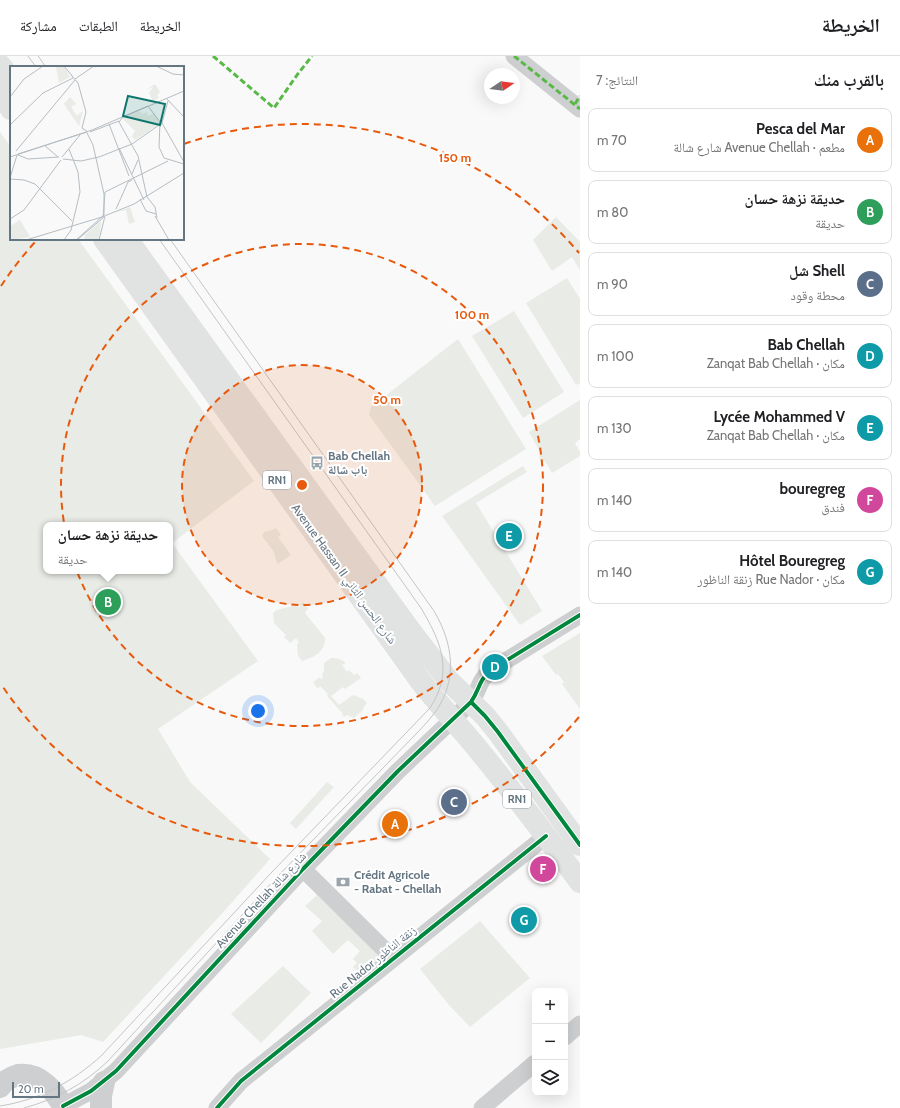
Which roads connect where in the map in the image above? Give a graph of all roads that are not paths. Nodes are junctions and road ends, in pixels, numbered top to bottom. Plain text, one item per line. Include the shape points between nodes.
1 (4, 56) edge
2 (514, 56) edge
3 (0, 65) edge
4 (11, 66) edge
5 (10, 78) edge
6 (0, 93) edge
7 (10, 108) edge
8 (580, 109) edge
9 (105, 240) edge
10 (128, 240) edge
11 (580, 615) edge
12 (471, 702) junction
13 (452, 719) junction
14 (546, 836) junction
15 (580, 845) edge
16 (303, 869) junction
17 (580, 882) edge
18 (393, 958) junction
19 (580, 1024) edge
20 (568, 1034) edge
21 (532, 1066) edge
22 (104, 1082) junction
23 (1, 1085) edge
24 (64, 1107) edge
25 (101, 1108) edge
26 (217, 1108) edge
27 (482, 1108) edge

1 - 4 main road
2 - 8 street
3 - 5 main road
6 - 7 main road
9 - 13 main road, Avenue Hassan II شارع الحسن الثاني / RN1 via 422,682
10 - 12 main road, Avenue Hassan II شارع الحسن الثاني / RN1 via 409,629 450,681
11 - 12 street via 491,670 482,678
12 - 13 street, Avenue Chellah شارع شالة
12 - 15 main road, Avenue Hassan II شارع الحسن الثاني / RN1 via 498,732
13 - 14 main road, Avenue Hassan II شارع الحسن الثاني / RN1 via 478,748
13 - 16 street, Avenue Chellah شارع شالة
14 - 17 main road, Avenue Hassan II شارع الحسن الثاني / RN1
14 - 18 street, Rue Nador زنقة الناظور
16 - 18 street
16 - 22 street, Avenue Chellah شارع شالة
18 - 26 street, Rue Nador زنقة الناظور via 241,1081
19 - 20 street
21 - 27 street
22 - 24 street, Avenue Chellah شارع شالة
22 - 25 street
23 - 24 street via 16,1076 32,1076 46,1084

